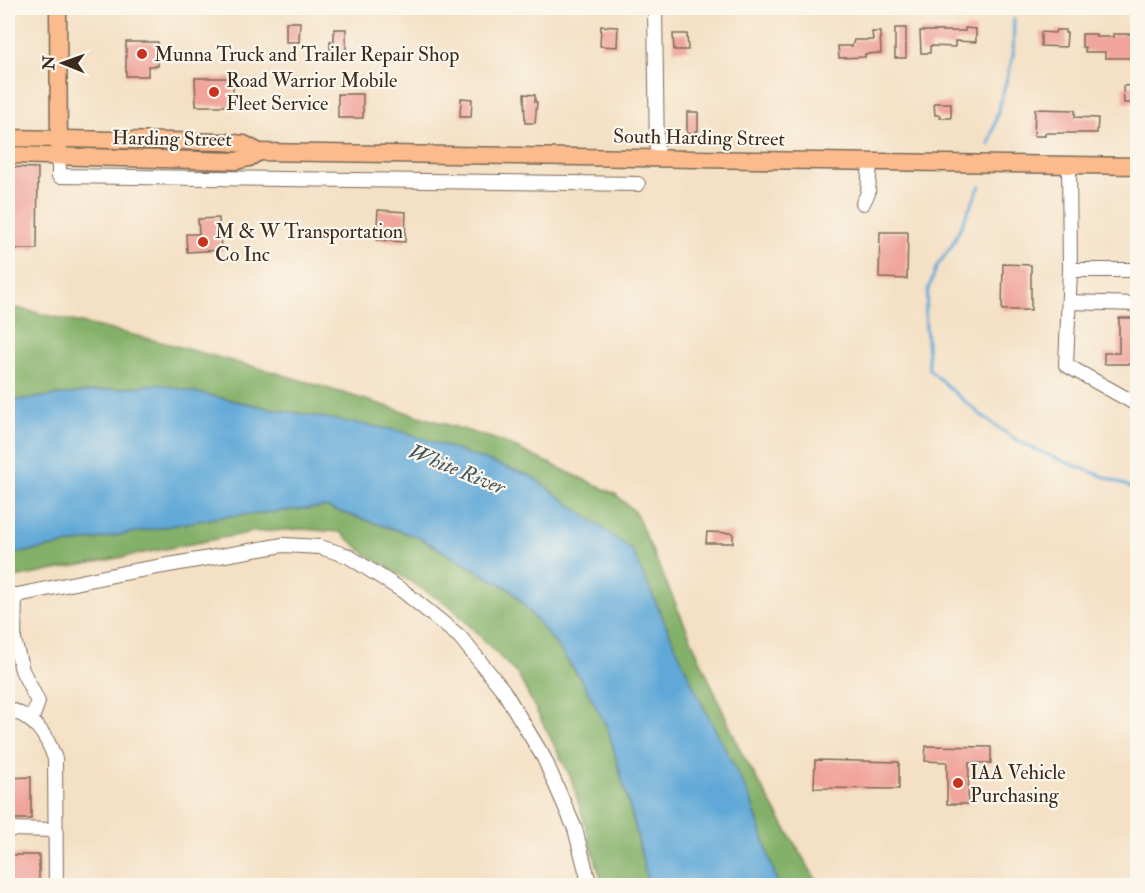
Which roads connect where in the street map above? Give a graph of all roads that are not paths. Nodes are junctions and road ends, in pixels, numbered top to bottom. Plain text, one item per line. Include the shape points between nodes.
1 (58, 8) edge
2 (655, 8) edge
3 (8, 138) edge
4 (59, 138) junction
5 (259, 152) junction
6 (8, 155) edge
7 (59, 156) junction
8 (657, 158) junction
9 (870, 161) junction
10 (1070, 165) junction
11 (1137, 166) edge
12 (638, 184) dead end
13 (863, 203) dead end
14 (1070, 270) junction
15 (1137, 270) edge
16 (1069, 302) junction
17 (1137, 304) edge
18 (1137, 405) edge
19 (11, 596) edge
20 (8, 710) edge
21 (32, 721) junction
22 (8, 830) edge
23 (56, 830) junction
24 (56, 885) edge
25 (590, 885) edge

1 - 4 main road
2 - 8 street
3 - 4 main road, Harding Street
4 - 5 main road, Harding Street via 225,142 244,144
4 - 7 main road
5 - 7 main road, Harding Street via 236,161
5 - 8 main road, South Harding Street
6 - 7 main road, Harding Street
7 - 12 street via 58,176
8 - 9 main road, South Harding Street
9 - 10 main road, South Harding Street
9 - 13 street via 868,193
10 - 11 main road, South Harding Street
10 - 14 street
14 - 15 street
14 - 16 street
16 - 17 street
16 - 18 street via 1066,365
19 - 21 street via 14,640 22,670 38,702
19 - 25 street via 283,545 320,547 348,556 403,591 460,637 503,690 544,758 575,829
20 - 21 street
21 - 23 street via 55,759
22 - 23 street
23 - 24 street

